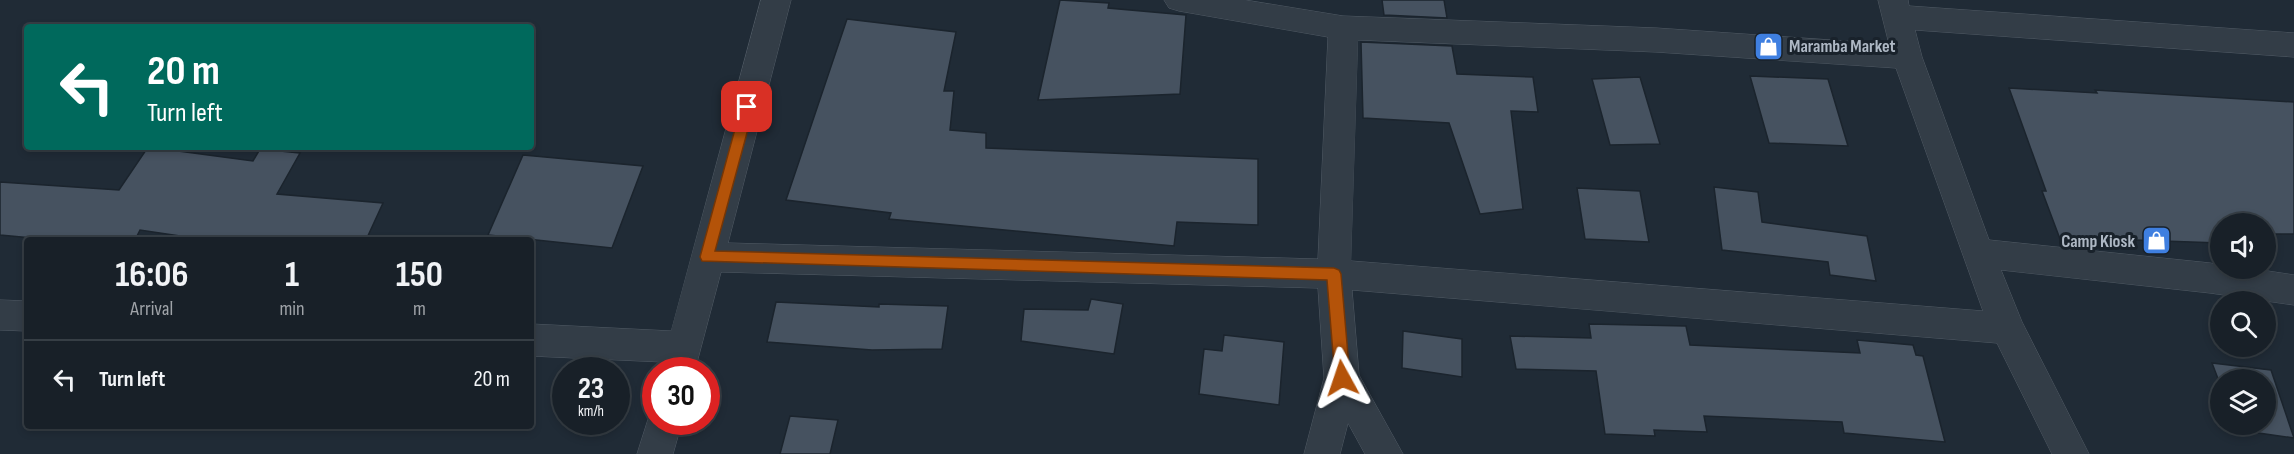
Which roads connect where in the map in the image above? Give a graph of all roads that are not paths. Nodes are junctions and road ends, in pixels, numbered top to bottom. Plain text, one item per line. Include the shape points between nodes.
1 (776, 0) edge
2 (1179, 0) edge
3 (1896, 8) edge
4 (1343, 28) junction
5 (2294, 45) edge
6 (1906, 57) junction
7 (1977, 253) junction
8 (707, 257) junction
9 (1334, 274) junction
10 (2294, 290) edge
11 (0, 315) edge
12 (24, 316) edge
13 (2007, 328) junction
14 (534, 340) edge
15 (665, 357) edge
16 (682, 357) edge
17 (1342, 378) junction
18 (660, 435) edge
19 (655, 454) edge
20 (1322, 454) edge
21 (1385, 454) edge
22 (2071, 454) edge

1 - 8 street
2 - 4 street
3 - 5 street
3 - 6 street
4 - 6 street via 1656,40
4 - 9 street
6 - 7 street
7 - 10 street
7 - 13 street
8 - 9 street
8 - 16 street
9 - 13 street
9 - 17 street
11 - 12 street
13 - 22 street
14 - 15 street
17 - 20 street
17 - 21 street
18 - 19 street

